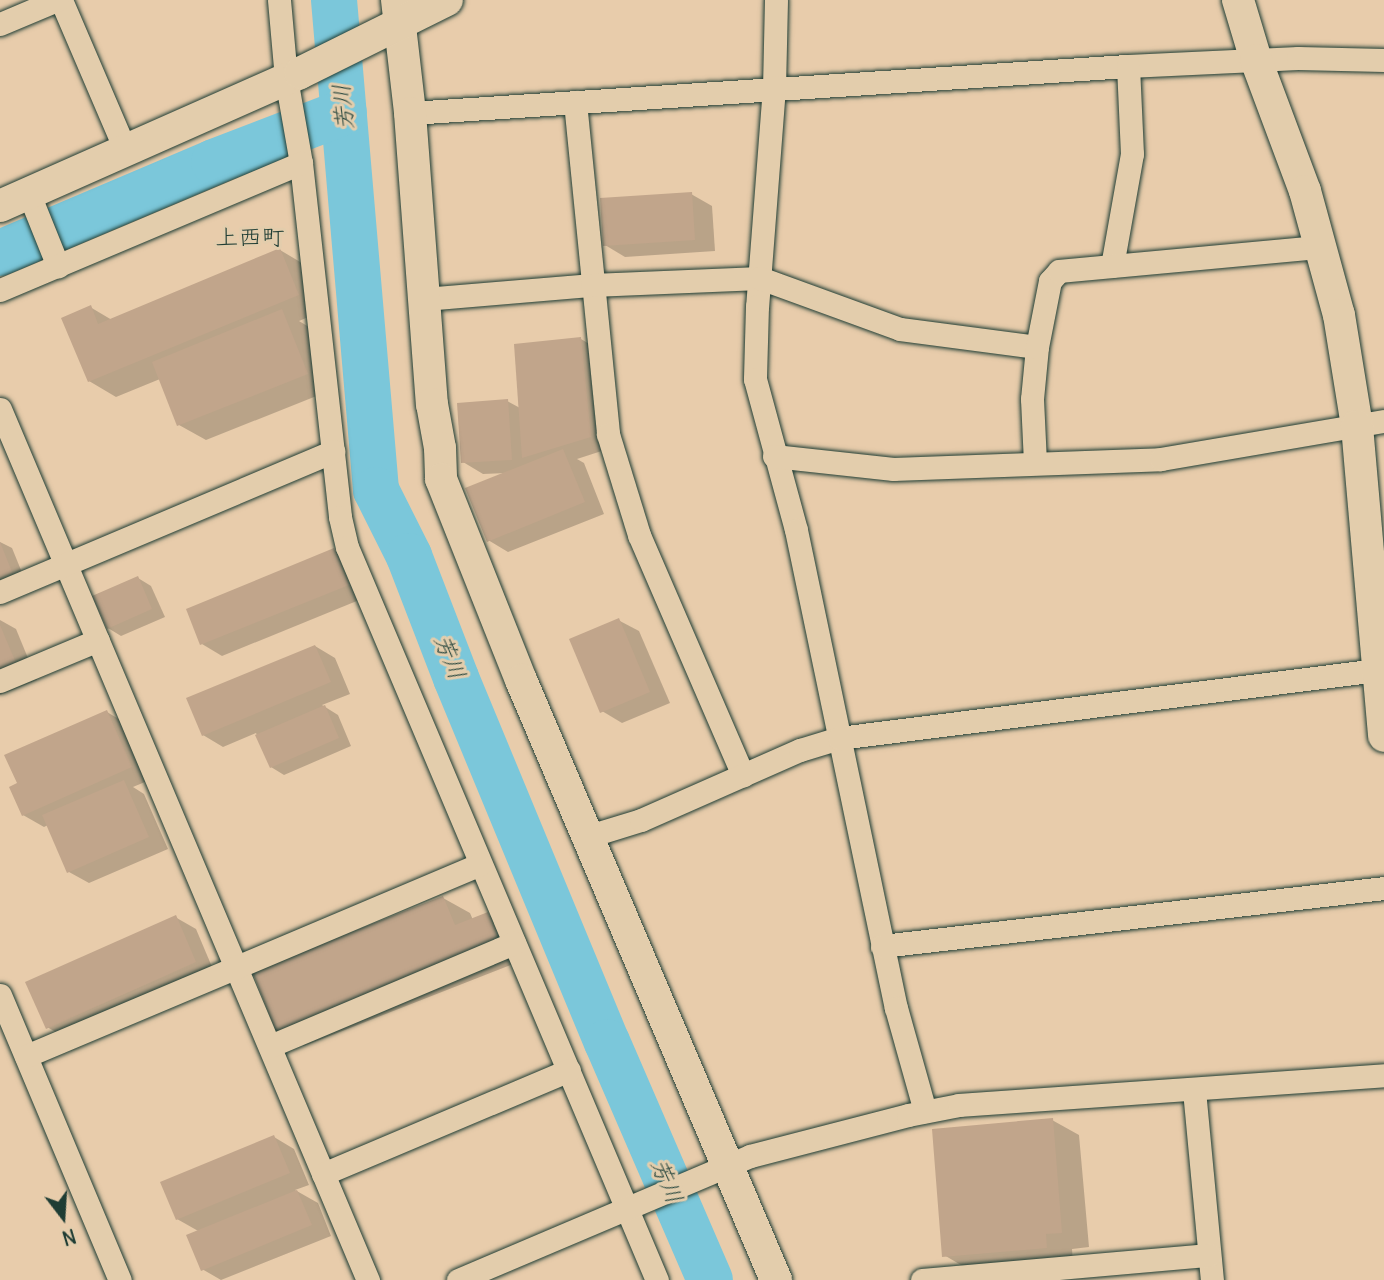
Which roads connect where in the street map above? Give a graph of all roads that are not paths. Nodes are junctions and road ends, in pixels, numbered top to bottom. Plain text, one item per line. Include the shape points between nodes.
1 (59, 0) edge
2 (279, 0) edge
3 (447, 0) edge
4 (776, 0) edge
5 (1238, 0) edge
6 (392, 19) edge
7 (0, 24) edge
8 (1256, 60) junction
9 (1384, 60) edge
10 (1128, 66) junction
11 (293, 85) junction
12 (774, 87) junction
13 (575, 102) junction
14 (410, 113) junction
15 (126, 152) junction
16 (300, 154) junction
17 (0, 206) edge
18 (34, 207) junction
19 (1320, 247) junction
20 (55, 260) junction
21 (1112, 266) junction
22 (760, 278) junction
23 (592, 285) junction
24 (0, 290) edge
25 (424, 299) junction
26 (1037, 347) junction
27 (0, 409) edge
28 (1371, 424) edge
29 (333, 452) junction
30 (774, 456) junction
31 (1035, 463) junction
32 (66, 564) junction
33 (0, 592) edge
34 (98, 640) junction
35 (1377, 670) junction
36 (0, 681) edge
37 (1384, 736) edge
38 (839, 738) junction
39 (743, 775) junction
40 (589, 836) junction
41 (480, 864) junction
42 (1384, 888) edge
43 (514, 943) junction
44 (882, 946) junction
45 (236, 967) junction
46 (0, 995) edge
47 (14, 1046) edge
48 (270, 1046) junction
49 (569, 1070) junction
50 (1384, 1075) edge
51 (1194, 1090) junction
52 (925, 1111) junction
53 (720, 1168) junction
54 (323, 1174) junction
55 (632, 1205) junction
56 (1209, 1255) junction
57 (120, 1280) edge
58 (368, 1280) edge
59 (458, 1280) edge
60 (657, 1280) edge
61 (776, 1280) edge
62 (922, 1280) edge
63 (1212, 1280) edge

1 - 7 street
1 - 15 street
2 - 11 street
3 - 6 street
4 - 12 street
5 - 8 street
6 - 11 street
6 - 14 street
8 - 9 street
8 - 10 street
8 - 19 street via 1305,191
10 - 12 street
10 - 21 street via 1132,154
11 - 15 street
11 - 16 street
12 - 13 street
12 - 22 street
13 - 14 street
13 - 23 street
14 - 25 street
15 - 18 street
16 - 20 street
16 - 29 street
17 - 18 street
18 - 20 street
19 - 21 street
19 - 28 street
20 - 24 street
21 - 26 street via 1068,269 1054,275
22 - 23 street
22 - 26 street via 900,329
22 - 30 street via 755,379
23 - 25 street
23 - 39 street via 608,435 635,522
25 - 40 street via 441,479
26 - 31 street via 1032,399
27 - 32 street
28 - 31 street via 1172,458
28 - 35 street
29 - 32 street
29 - 41 street via 340,517 356,575
30 - 31 street via 881,469
30 - 38 street via 796,530
32 - 33 street
32 - 34 street
34 - 36 street
34 - 45 street
35 - 37 street
35 - 38 street
38 - 39 street
38 - 44 street
39 - 40 street via 640,820
40 - 53 street
41 - 43 street
41 - 45 street
42 - 44 street
43 - 48 street
43 - 49 street
44 - 52 street
45 - 47 street
45 - 48 street
46 - 47 street
47 - 57 street
48 - 54 street
49 - 54 street
49 - 55 street
50 - 51 street
51 - 52 street
51 - 56 street
52 - 53 street via 750,1156
53 - 55 street
53 - 61 street
54 - 58 street
55 - 59 street
55 - 60 street
56 - 62 street
56 - 63 street

